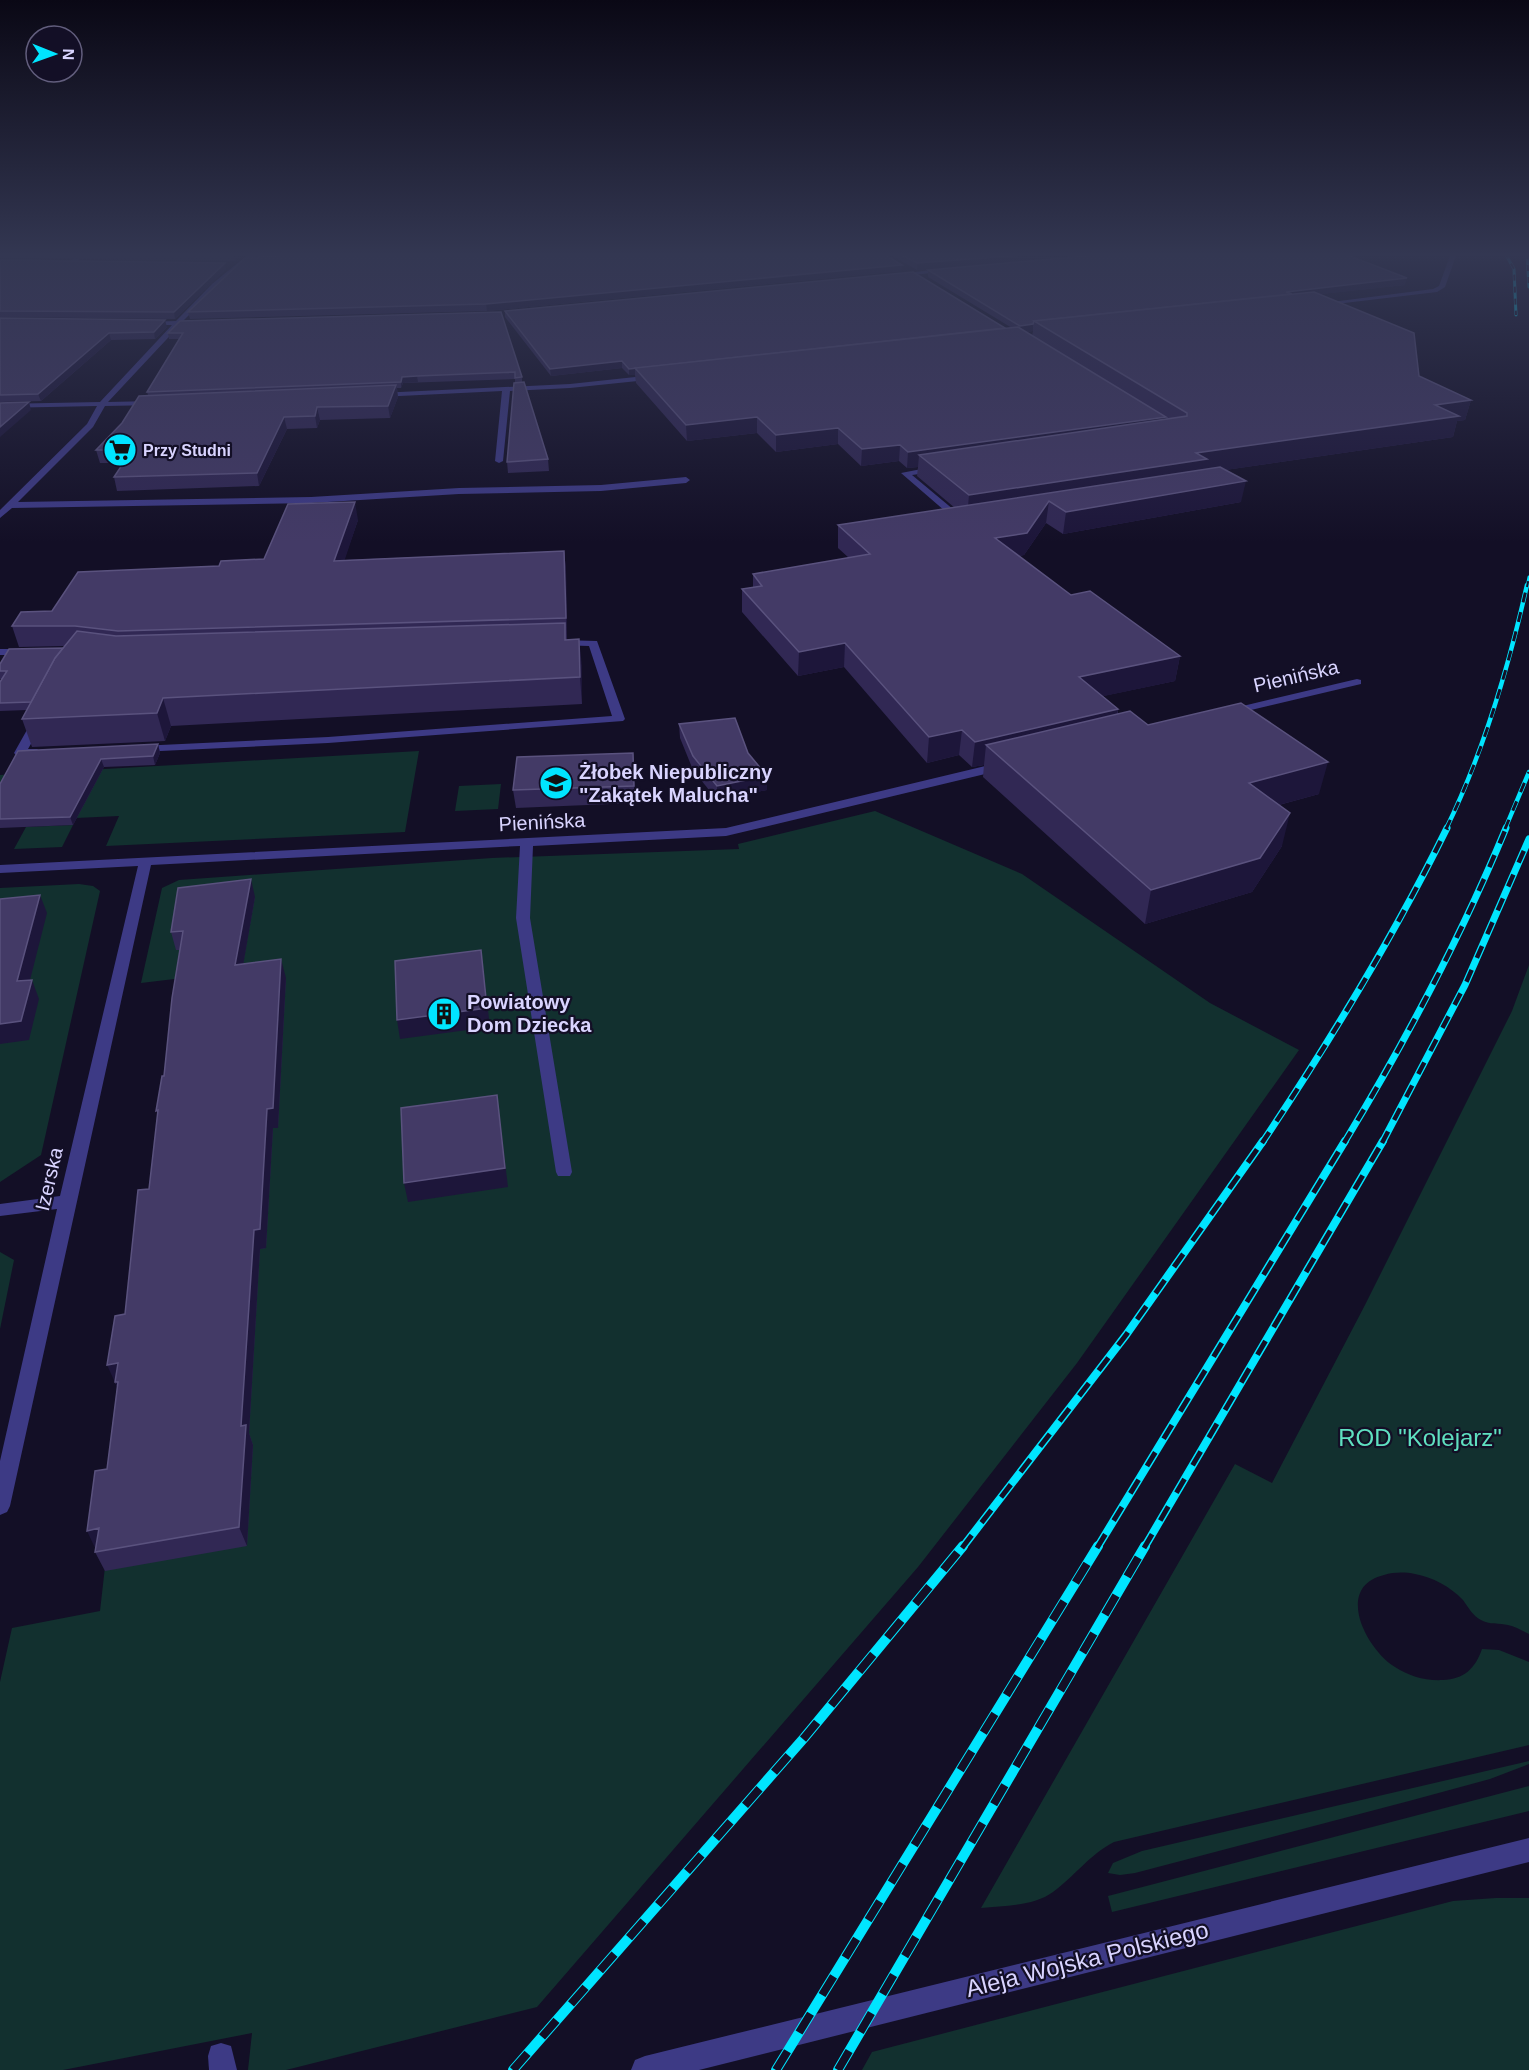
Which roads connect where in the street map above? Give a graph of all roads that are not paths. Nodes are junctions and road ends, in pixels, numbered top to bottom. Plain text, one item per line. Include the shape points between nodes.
1 (152, 350) edge
2 (664, 376) edge
3 (507, 390) junction
4 (366, 395) edge
5 (166, 403) edge
6 (99, 405) junction
7 (0, 406) edge
8 (499, 461) dead end
9 (950, 467) edge
10 (686, 480) dead end
11 (11, 505) junction
12 (0, 515) edge
13 (976, 521) edge
14 (546, 644) edge
15 (35, 651) edge
16 (0, 652) edge
17 (1357, 682) dead end
18 (41, 714) edge
19 (1219, 714) edge
20 (127, 750) edge
21 (44, 753) edge
22 (1013, 764) edge
23 (527, 843) junction
24 (145, 862) junction
25 (0, 869) edge
26 (564, 1172) dead end
27 (67, 1201) junction
28 (0, 1210) edge
29 (0, 1506) edge
30 (1529, 1850) edge
31 (645, 2070) edge

1 - 6 street
2 - 3 street
3 - 4 street
3 - 8 street
5 - 6 street
6 - 7 street
6 - 11 street via 90,425
9 - 13 street via 905,473 964,523
10 - 11 street via 601,488 311,500
11 - 12 street
14 - 20 street via 593,643 619,719
15 - 16 street
17 - 19 street, Pienińska
18 - 21 street via 20,753
22 - 23 street, Pienińska via 726,832
23 - 24 street, Pienińska
23 - 26 street via 523,918
24 - 25 street, Pienińska
24 - 27 street, Izerska
27 - 28 street
27 - 29 street, Izerska
30 - 31 street, Aleja Wojska Polskiego

